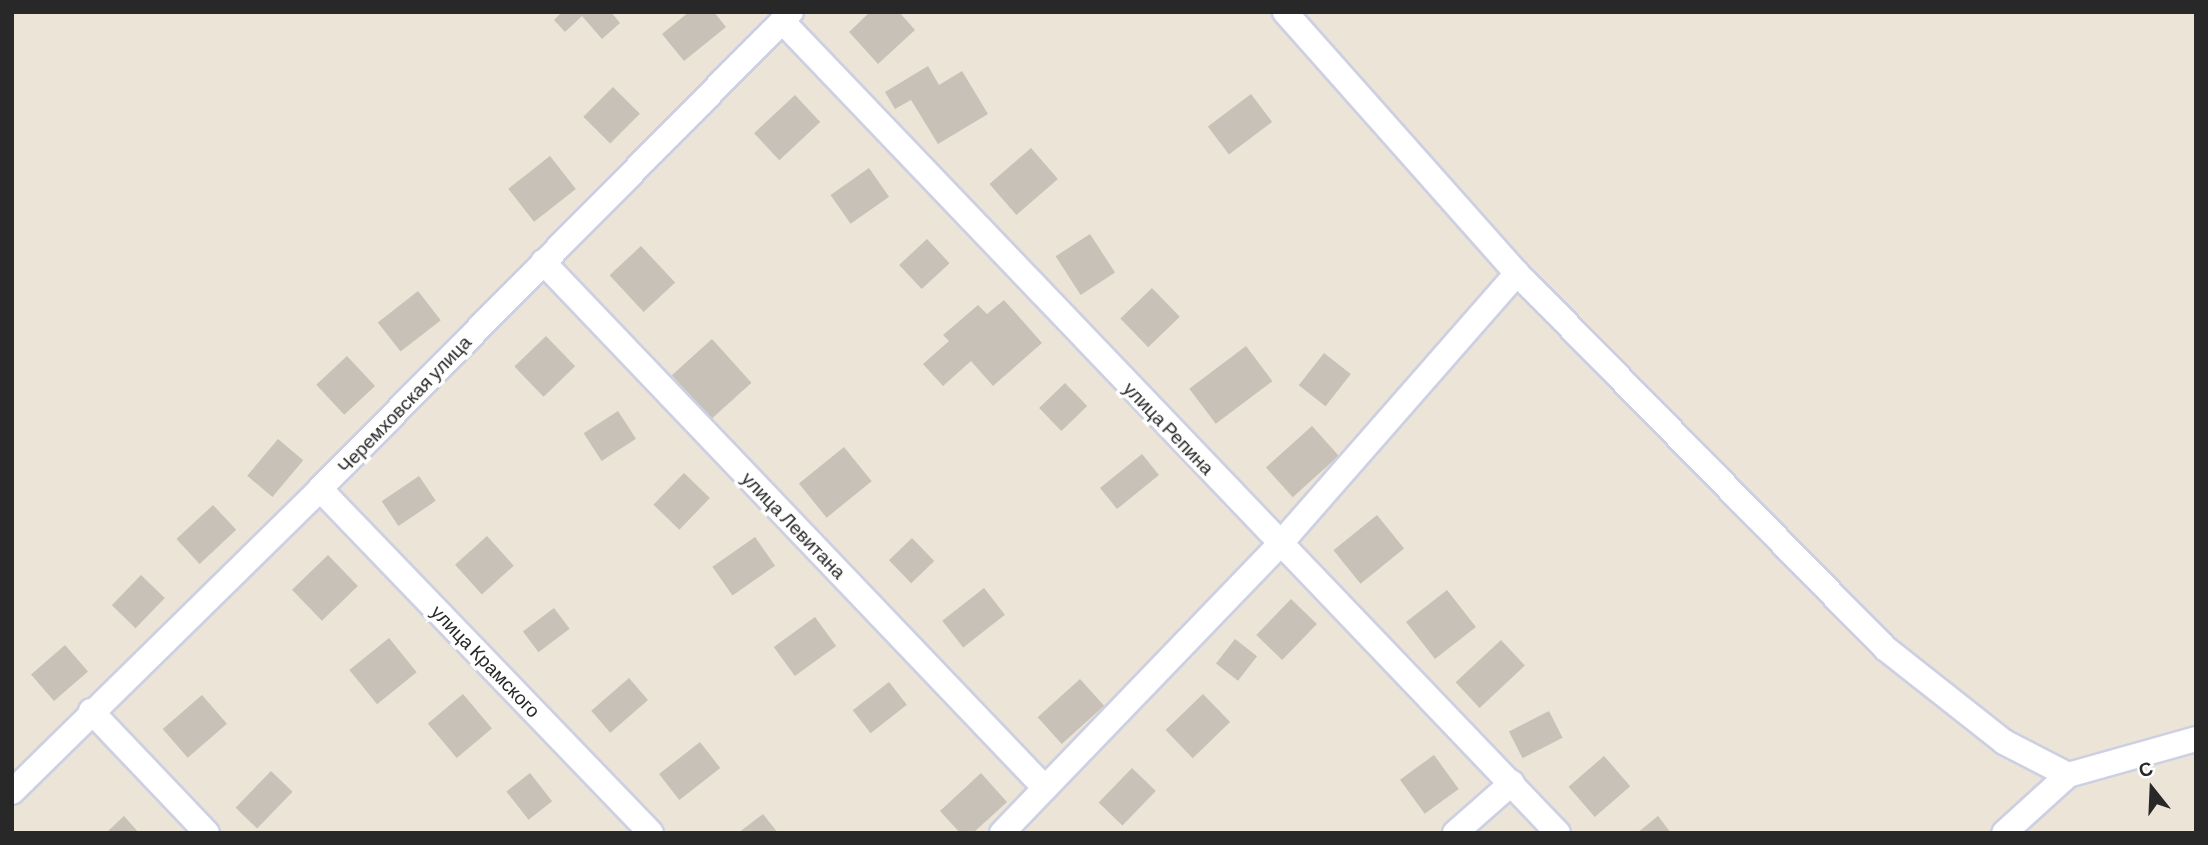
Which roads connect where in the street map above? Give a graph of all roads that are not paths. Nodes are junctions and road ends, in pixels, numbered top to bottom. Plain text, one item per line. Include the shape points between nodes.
1 (1285, 12) edge
2 (787, 17) edge
3 (543, 262) junction
4 (1517, 273) junction
5 (320, 489) junction
6 (1280, 544) junction
7 (91, 711) junction
8 (2196, 739) edge
9 (2068, 775) junction
10 (1512, 783) junction
11 (1045, 788) junction
12 (12, 792) edge
13 (207, 833) edge
14 (651, 833) edge
15 (1002, 833) edge
16 (1455, 833) edge
17 (1558, 833) edge
18 (2004, 833) edge

1 - 4 street
2 - 3 street, Черемховская улица
2 - 6 street, улица Репина
3 - 5 street, Черемховская улица
3 - 11 street, улица Левитана
4 - 6 street
4 - 9 street via 1885,648 2004,742
5 - 7 street, Черемховская улица
5 - 14 street, улица Крамского
6 - 10 street, улица Репина
6 - 11 street
7 - 12 street, Черемховская улица
7 - 13 street
8 - 9 street
9 - 18 street
10 - 16 street
10 - 17 street, улица Репина
11 - 15 street

